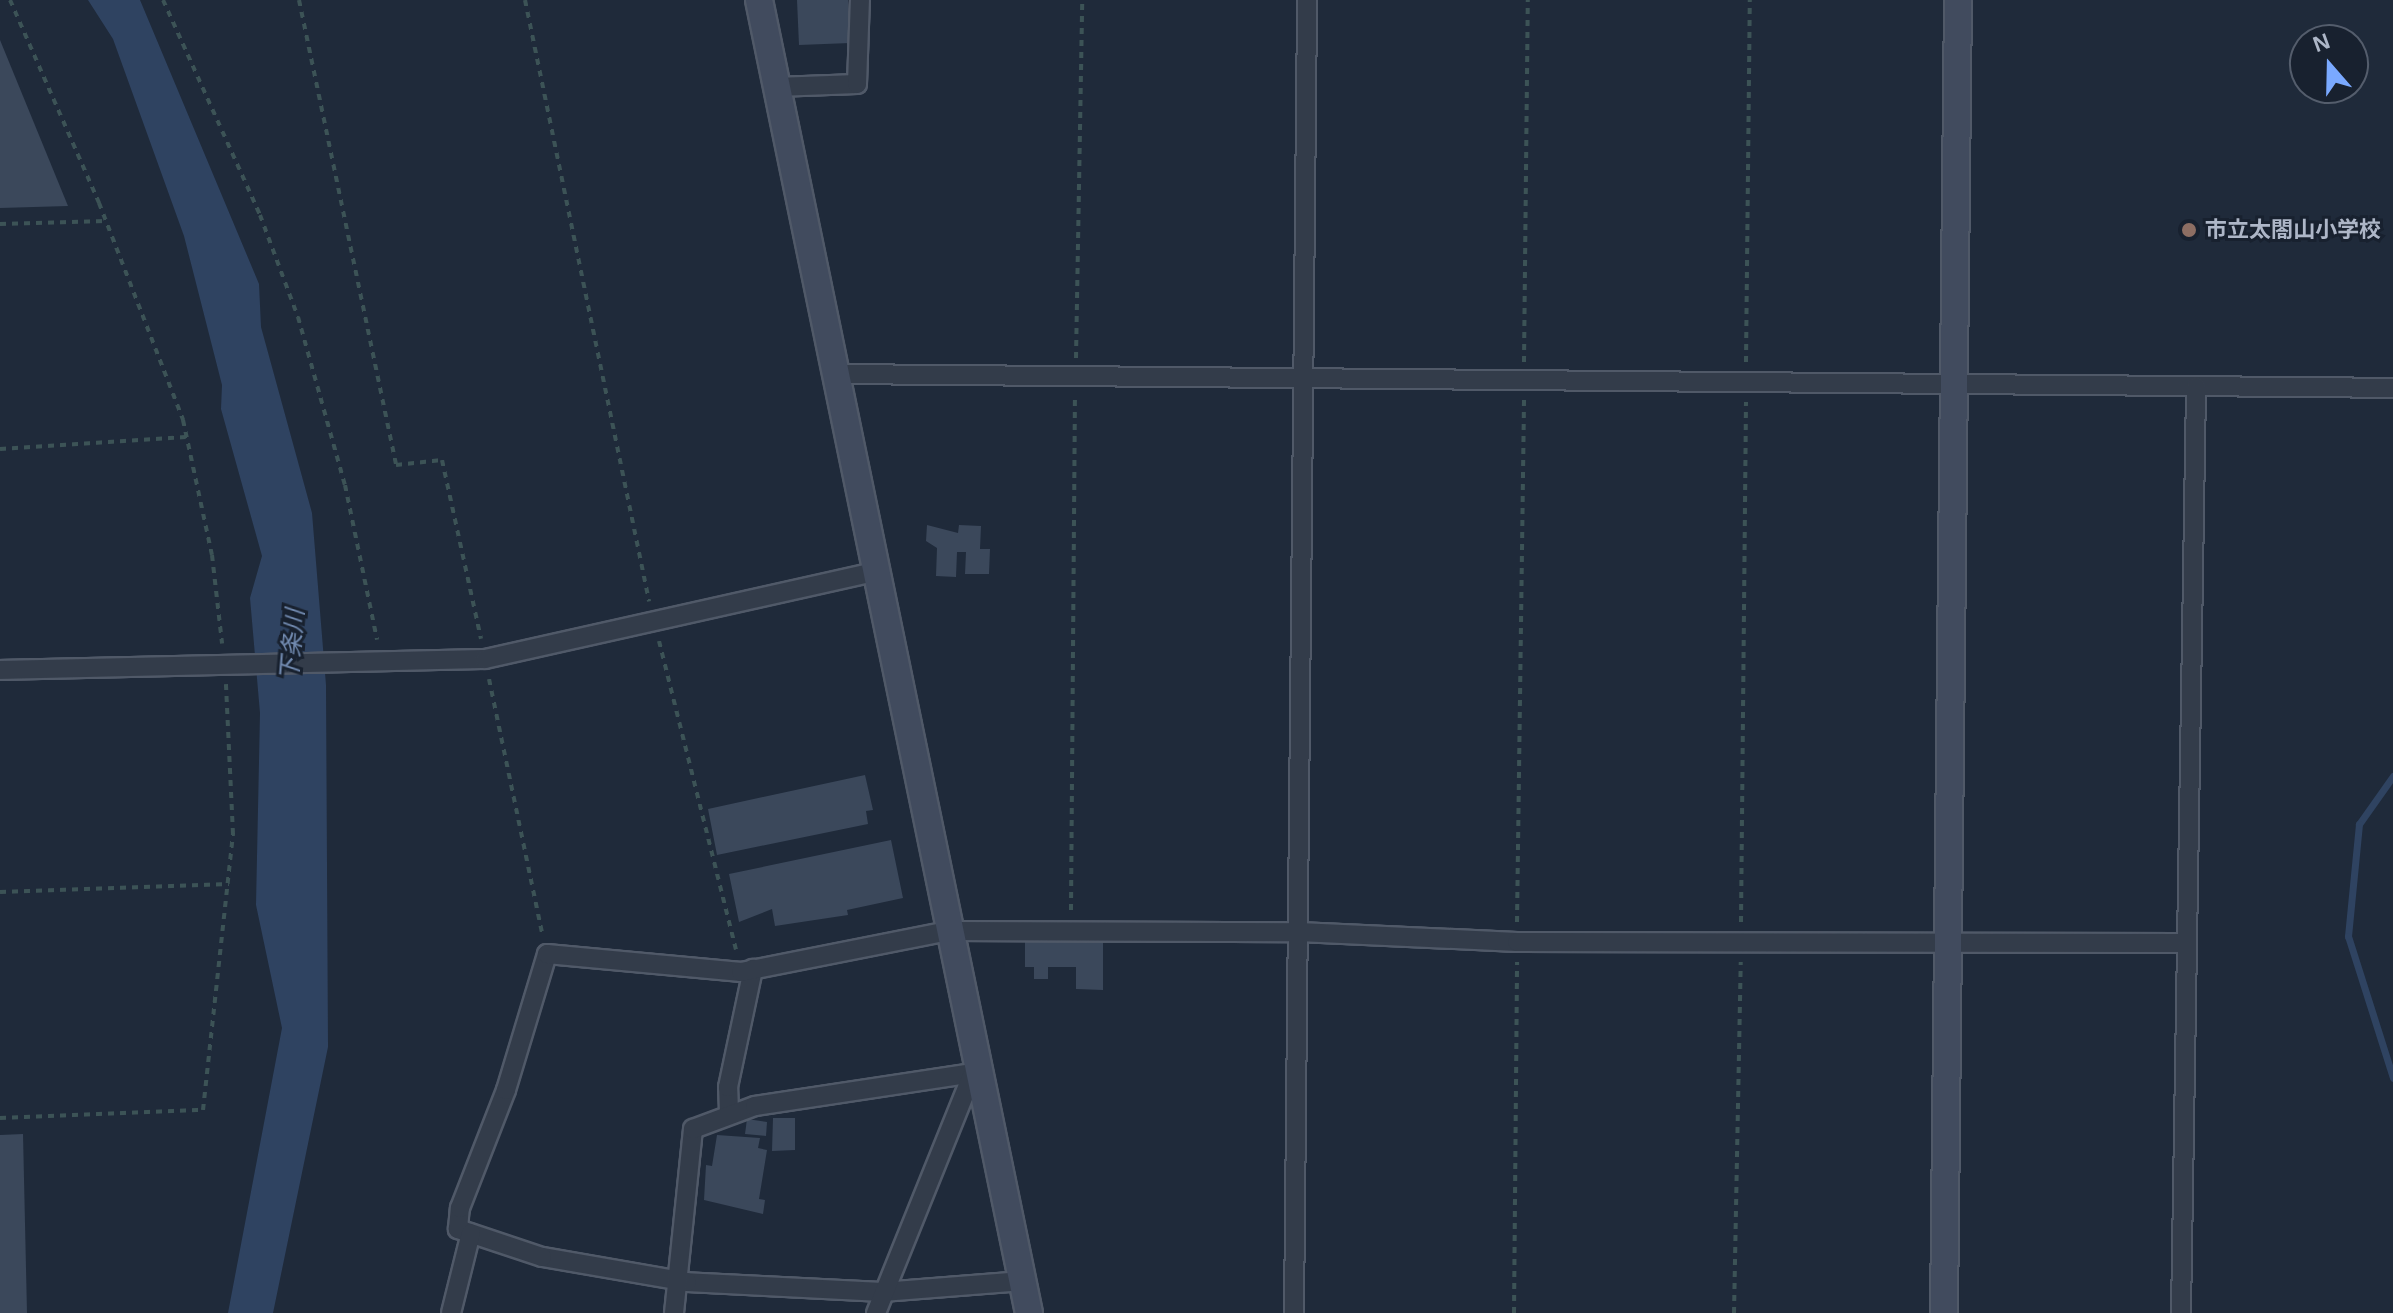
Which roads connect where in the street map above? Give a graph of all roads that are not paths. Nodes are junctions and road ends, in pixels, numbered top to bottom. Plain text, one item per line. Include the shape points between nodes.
1 (759, 0) edge
2 (860, 0) edge
3 (1307, 0) edge
4 (1958, 0) edge
5 (776, 87) junction
6 (835, 374) junction
7 (1303, 379) junction
8 (1950, 386) junction
9 (2196, 386) junction
10 (2393, 388) edge
11 (875, 572) junction
12 (0, 670) edge
13 (949, 931) junction
14 (1299, 932) junction
15 (1947, 940) junction
16 (2187, 943) junction
17 (747, 970) junction
18 (977, 1072) junction
19 (729, 1112) junction
20 (471, 1233) junction
21 (680, 1281) junction
22 (1023, 1281) junction
23 (882, 1292) junction
24 (451, 1313) edge
25 (674, 1313) edge
26 (876, 1313) edge
27 (1029, 1313) edge
28 (1294, 1313) edge
29 (1944, 1313) edge
30 (2181, 1313) edge

1 - 5 street
2 - 5 street via 857,84
3 - 7 street
4 - 8 street
5 - 6 street
6 - 7 street
6 - 11 street
7 - 8 street
7 - 14 street
8 - 9 street
8 - 15 street
9 - 10 street
9 - 16 street
11 - 12 street via 485,659
11 - 13 street
13 - 14 street
13 - 17 street
13 - 18 street
14 - 15 street via 1517,942
14 - 28 street
15 - 16 street
15 - 29 street
16 - 30 street
17 - 19 street via 728,1087
17 - 20 street via 547,954 506,1090 460,1208 458,1229
18 - 19 street
18 - 22 street
18 - 23 street
19 - 21 street via 693,1129
20 - 21 street via 542,1257
20 - 24 street
21 - 23 street
21 - 25 street
22 - 23 street
22 - 27 street
23 - 26 street

